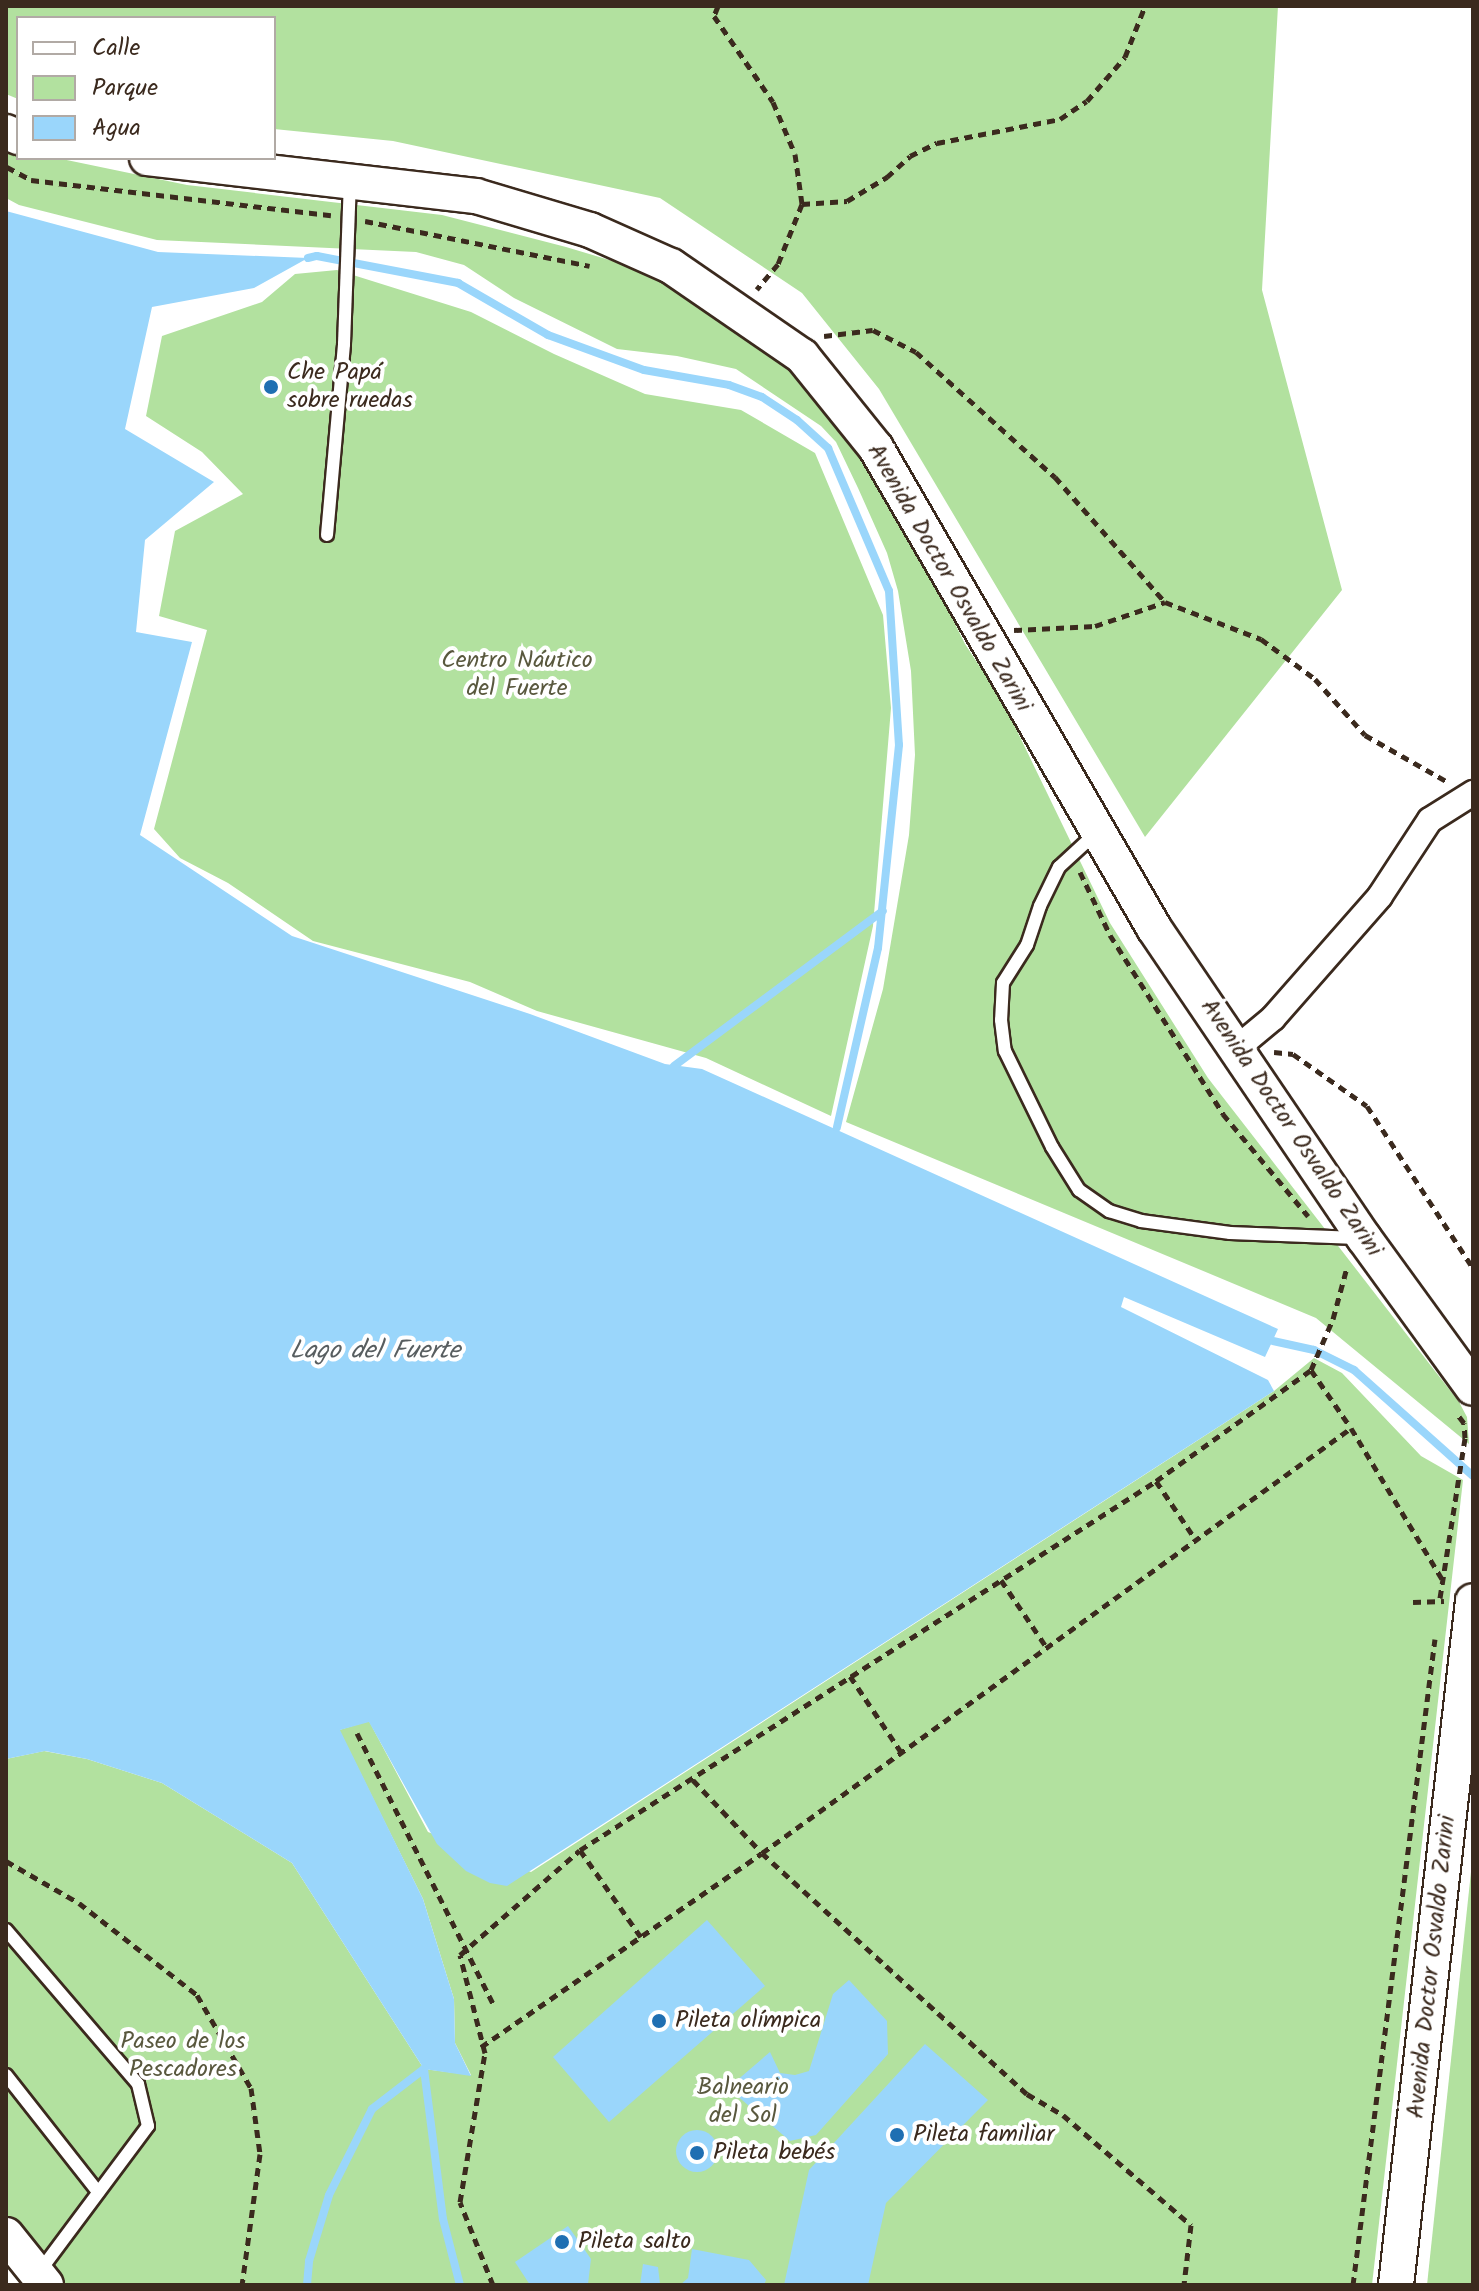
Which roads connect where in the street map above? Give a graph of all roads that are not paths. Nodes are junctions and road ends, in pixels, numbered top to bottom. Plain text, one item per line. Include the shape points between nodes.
1 (163, 160) edge
2 (350, 184) junction
3 (327, 535) dead end
4 (1470, 793) edge
5 (1084, 844) junction
6 (1237, 1048) junction
7 (1356, 1252) junction
8 (1464, 1399) edge
9 (1473, 1601) edge
10 (6, 1930) edge
11 (6, 2075) edge
12 (98, 2192) junction
13 (6, 2235) edge
14 (36, 2281) edge
15 (1396, 2285) edge

1 - 2 main road, Avenida Doctor Osvaldo Zarini
2 - 3 lane
2 - 5 main road, Avenida Doctor Osvaldo Zarini via 476,196 590,230 671,266 802,356 876,448 982,633
4 - 6 street via 1430,820 1380,896 1273,1018
5 - 6 main road, Avenida Doctor Osvaldo Zarini via 1154,928
5 - 7 lane via 1059,867 1027,945 1003,983 1001,1020 1005,1051 1079,1190 1109,1211 1141,1221 1230,1233 1325,1237
6 - 7 main road, Avenida Doctor Osvaldo Zarini
7 - 8 main road, Avenida Doctor Osvaldo Zarini
9 - 15 main road, Avenida Doctor Osvaldo Zarini
10 - 12 lane via 138,2084 148,2126
11 - 12 lane
12 - 14 lane
13 - 14 main road

